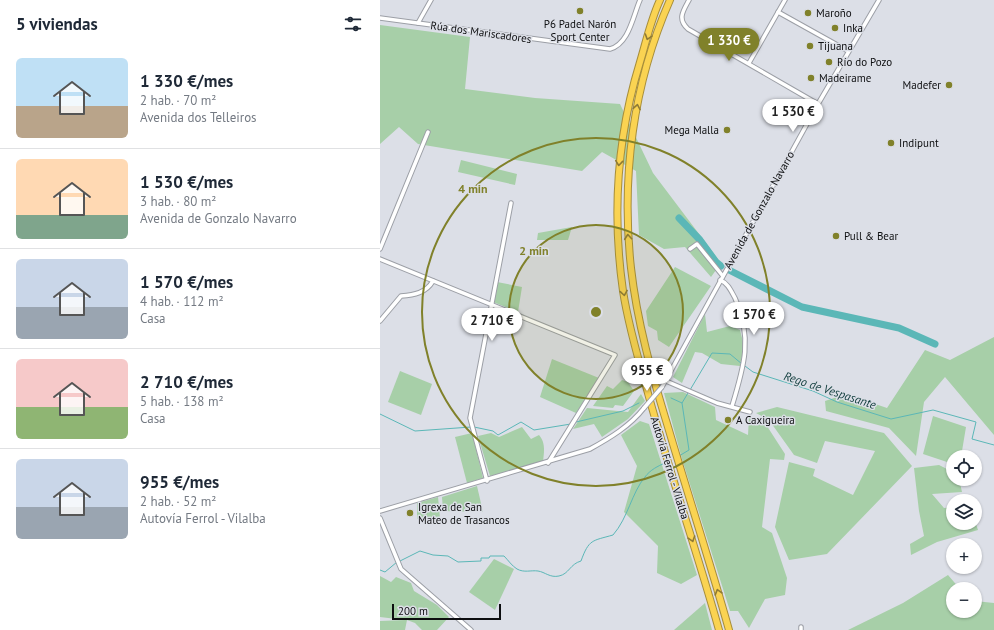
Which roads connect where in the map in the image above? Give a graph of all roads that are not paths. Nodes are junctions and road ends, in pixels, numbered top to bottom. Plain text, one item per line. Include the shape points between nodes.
1 (431, 0) edge
2 (640, 0) edge
3 (670, 0) edge
4 (689, 0) edge
5 (785, 0) edge
6 (879, 0) edge
7 (660, 1) edge
8 (778, 12) junction
9 (380, 18) edge
10 (418, 23) junction
11 (848, 51) junction
12 (749, 64) junction
13 (818, 104) junction
14 (428, 132) dead end
15 (511, 203) dead end
16 (690, 249) dead end
17 (380, 250) edge
18 (380, 259) edge
19 (722, 275) junction
20 (720, 280) junction
21 (433, 281) junction
22 (492, 303) junction
23 (380, 321) edge
24 (666, 381) junction
25 (732, 406) junction
26 (750, 412) dead end
27 (548, 463) junction
28 (487, 481) junction
29 (380, 511) edge
30 (380, 518) edge
31 (472, 630) edge
32 (719, 630) edge
33 (729, 630) edge

1 - 10 street
2 - 10 street, Rúa dos Mariscadores via 622,43 614,48
33 -> 3 highway, Autovía Ferrol - Vilalba via 660,400 638,315 631,269 627,190 634,126 650,53
4 - 12 street via 681,17 683,25
5 - 8 street
6 - 11 street, Avenida de Gonzalo Navarro
7 -> 32 highway, Autovía Ferrol - Vilalba via 630,93 622,135 618,177 619,248 623,291 651,407
8 - 11 street
8 - 12 street
9 - 10 street, Rúa dos Mariscadores
11 - 13 street, Avenida de Gonzalo Navarro
12 - 13 street
13 - 19 street, Avenida de Gonzalo Navarro
14 - 17 street
15 - 22 street
16 - 19 street via 697,244
18 - 21 street
19 - 20 street, Avenida de Gonzalo Navarro
20 - 24 street, Avenida de Gonzalo Navarro
20 - 25 street via 727,284 737,303 746,341 744,368
21 - 22 street
21 - 23 street via 428,288 414,296 401,296
22 - 27 street via 615,355
22 - 28 street via 470,418
24 - 25 street via 717,403
24 - 27 street, Avenida de Gonzalo Navarro, bridge via 637,416 612,436 590,449
25 - 26 street
27 - 28 street, Avenida de Gonzalo Navarro
28 - 29 street, Avenida de Gonzalo Navarro
30 - 31 street via 401,568

